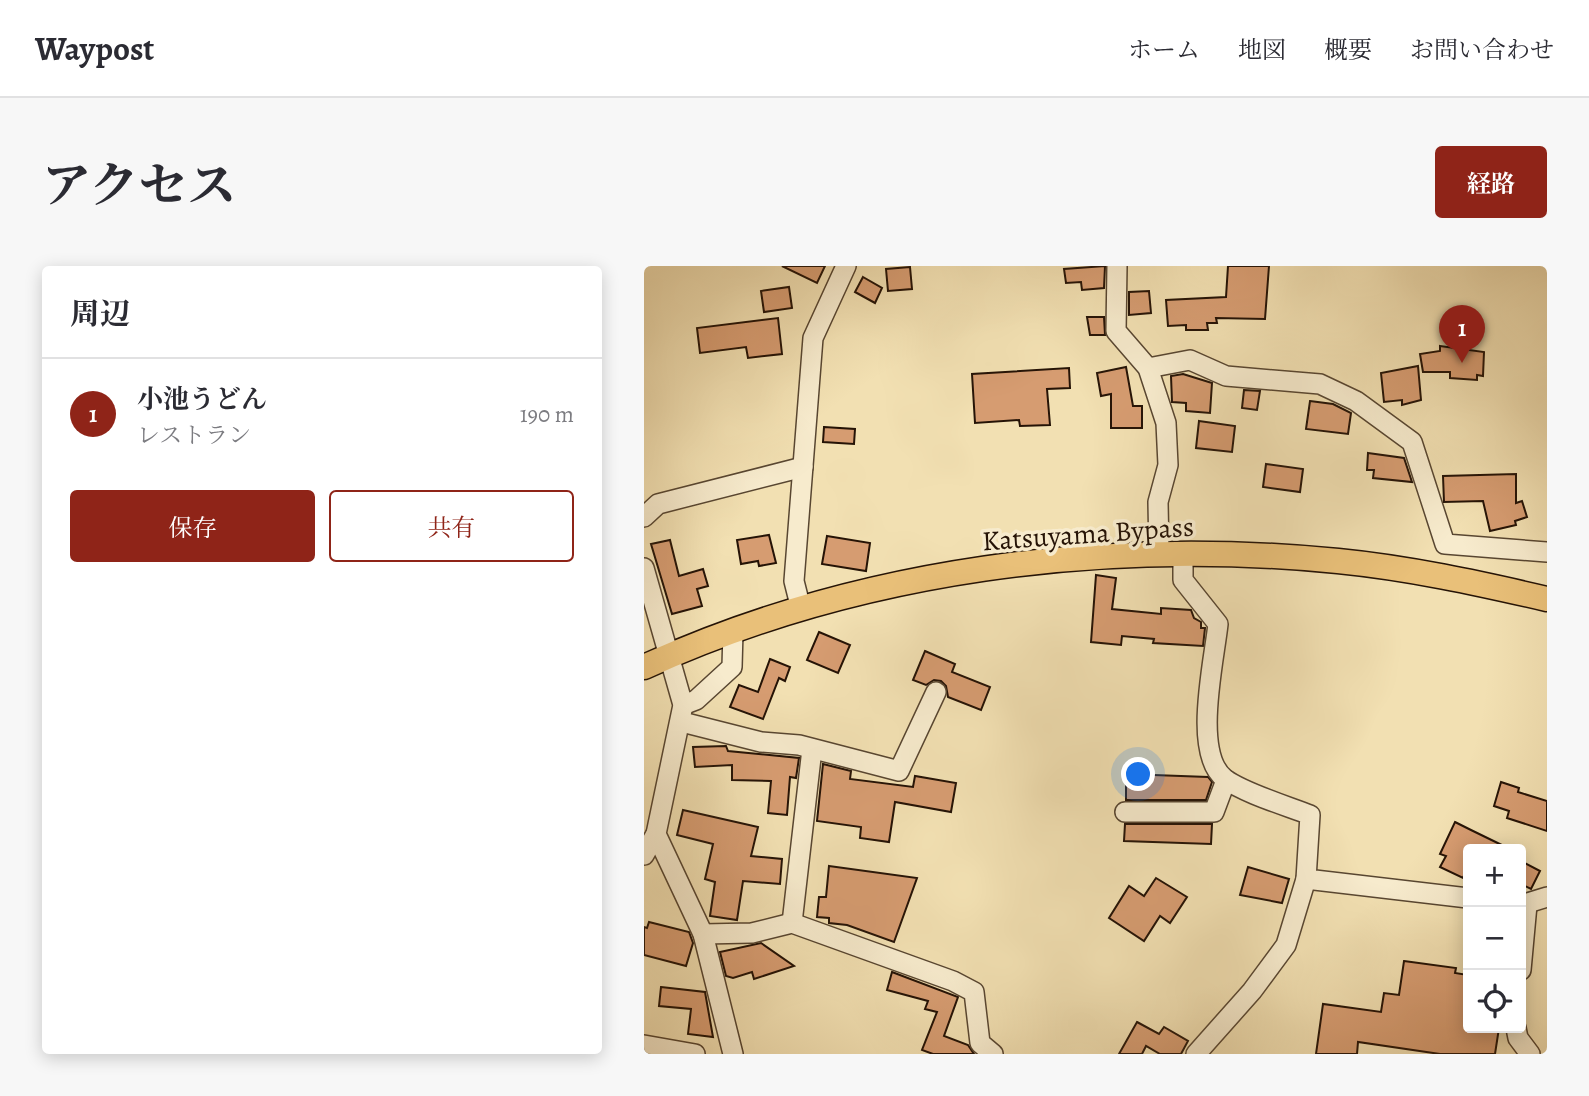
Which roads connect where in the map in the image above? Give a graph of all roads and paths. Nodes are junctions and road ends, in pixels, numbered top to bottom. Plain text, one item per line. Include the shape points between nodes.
1 (846, 266) edge
2 (1118, 266) edge
3 (1148, 368) junction
4 (803, 467) junction
5 (644, 517) edge
6 (1547, 552) edge
7 (1171, 554) junction
8 (644, 568) edge
9 (1547, 599) edge
10 (801, 609) junction
11 (733, 631) junction
12 (670, 655) junction
13 (644, 667) edge
14 (936, 692) dead end
15 (682, 714) junction
16 (813, 749) junction
17 (1226, 780) junction
18 (1125, 812) dead end
19 (656, 834) junction
20 (644, 855) edge
21 (1306, 879) junction
22 (1463, 897) edge
23 (1547, 897) edge
24 (1526, 904) edge
25 (792, 922) junction
26 (703, 934) junction
27 (1517, 1033) edge
28 (644, 1045) edge
29 (695, 1054) edge
30 (733, 1054) edge
31 (993, 1054) edge
32 (1196, 1054) edge
33 (1530, 1054) edge

1 - 4 street via 813,338
2 - 3 street via 1116,331
3 - 6 street via 1190,360 1226,376 1320,384 1356,401 1412,442 1446,544
3 - 7 street via 1166,423 1168,465 1158,502
4 - 5 street via 658,504
4 - 10 street via 794,581
7 - 9 main road, Katsuyama Bypass via 1338,561 1409,570
7 - 10 main road, Katsuyama Bypass via 1029,563 968,572
7 - 17 street via 1183,580 1218,624 1206,741 1214,767
8 - 12 street
10 - 11 main road, Katsuyama Bypass
11 - 12 main road, Katsuyama Bypass
11 - 15 street via 732,667
12 - 13 main road, Katsuyama Bypass
12 - 15 street
14 - 16 street via 899,771
15 - 16 street via 761,742
15 - 19 street
16 - 25 street
17 - 18 street via 1214,812
17 - 21 street via 1310,815
19 - 20 street
19 - 26 street
21 - 22 street
21 - 32 street via 1286,945 1252,992
23 - 24 street
25 - 26 street via 752,933
25 - 31 street via 974,992 980,1043
26 - 30 street
27 - 33 street
28 - 29 street

